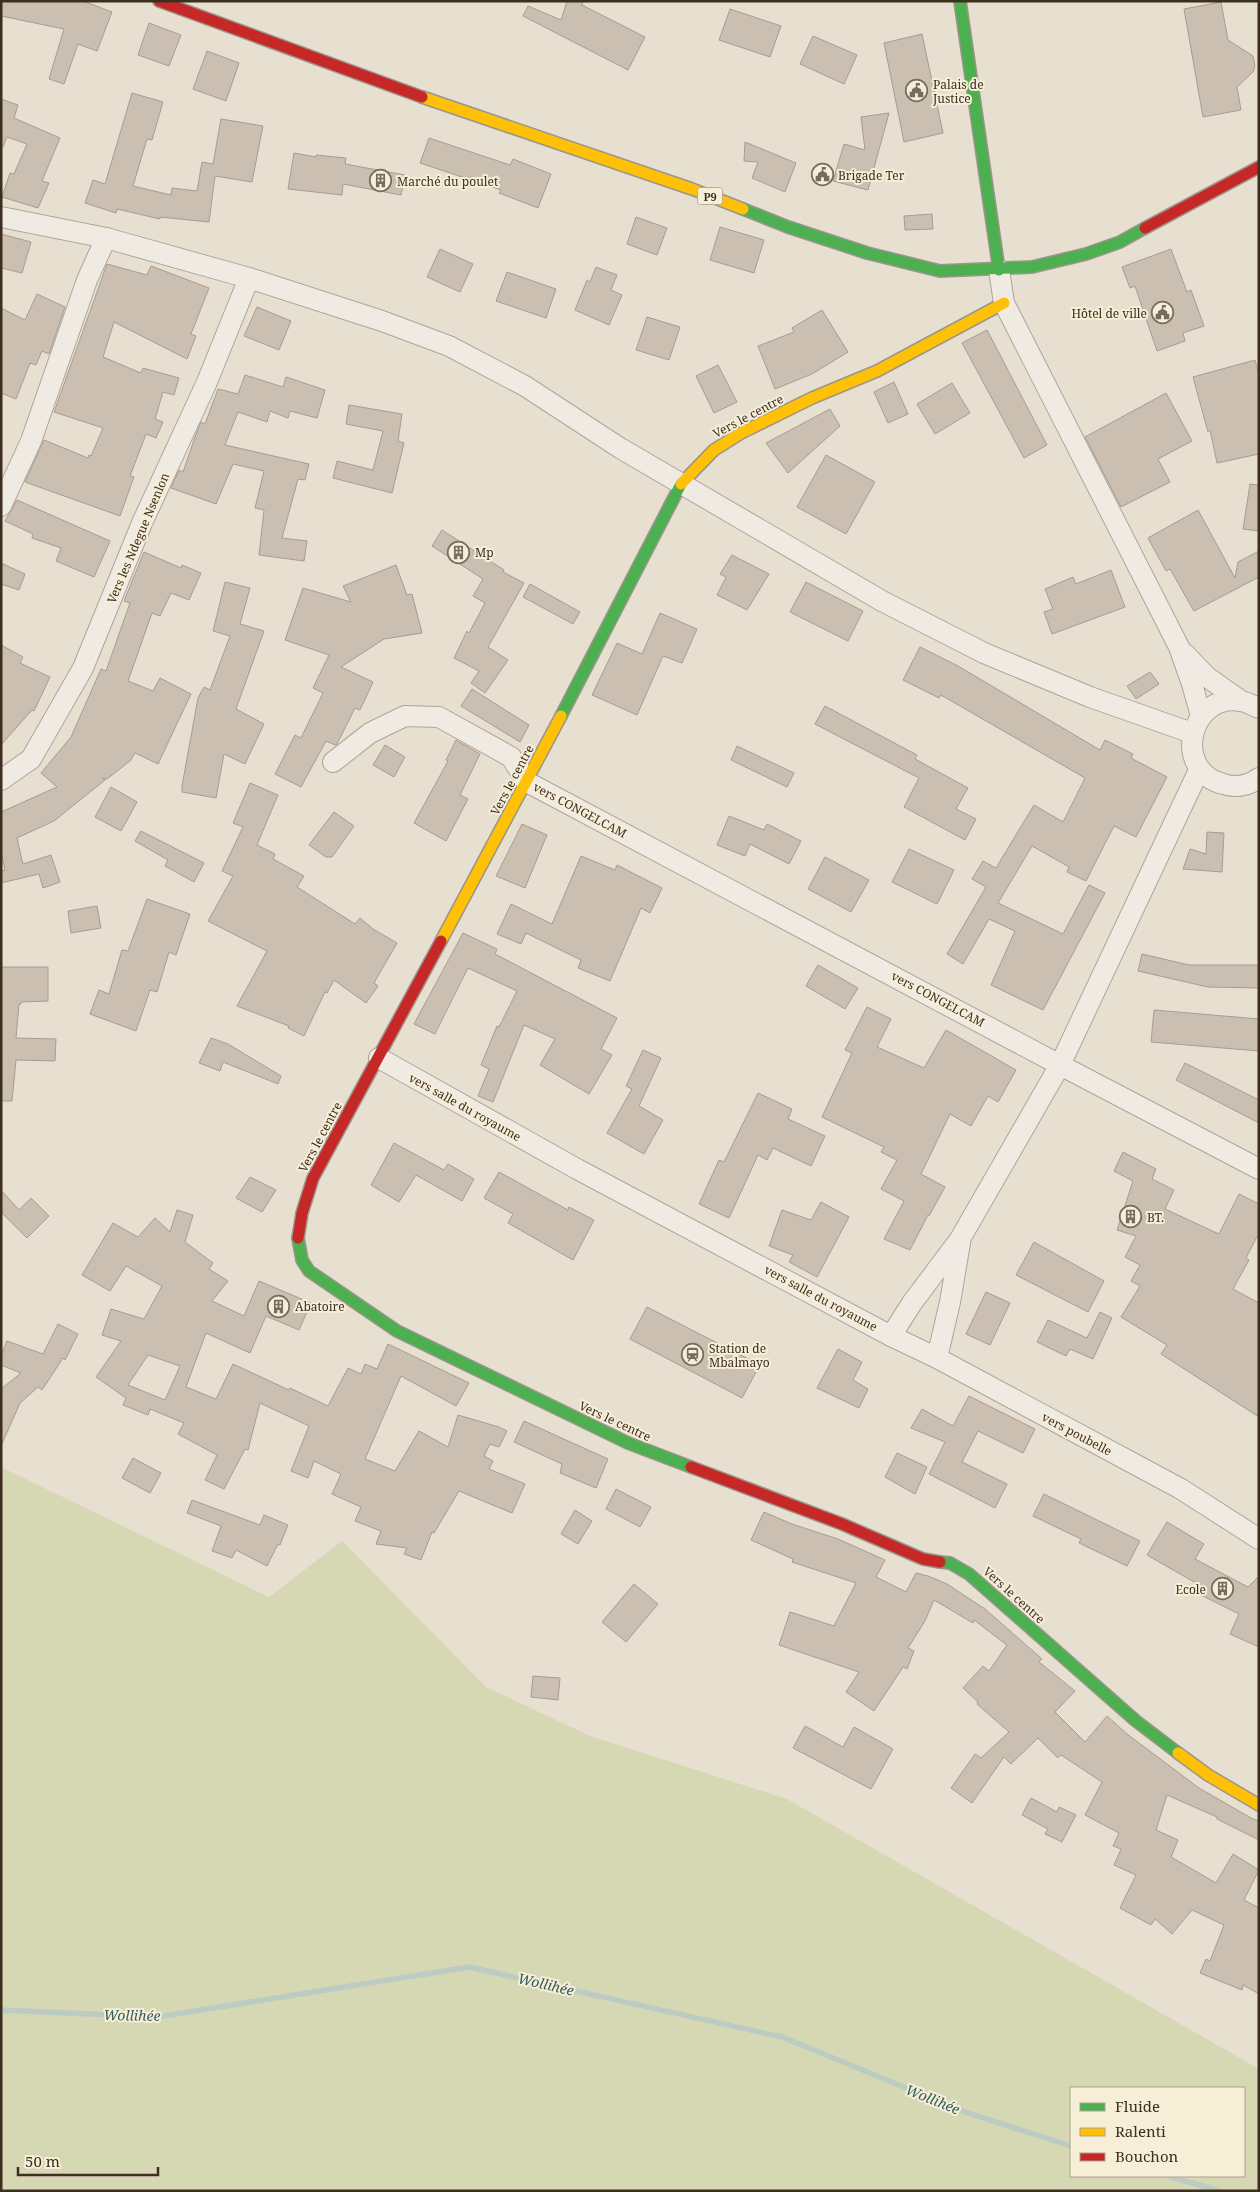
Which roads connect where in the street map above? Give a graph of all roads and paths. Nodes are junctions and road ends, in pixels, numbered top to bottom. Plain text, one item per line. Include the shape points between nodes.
1 (159, 1) edge
2 (960, 1) edge
3 (1259, 167) edge
4 (1, 217) edge
5 (106, 238) junction
6 (999, 270) junction
7 (249, 278) junction
8 (1004, 303) junction
9 (681, 484) junction
10 (1, 506) edge
11 (1179, 647) junction
12 (1250, 704) edge
13 (1196, 724) junction
14 (333, 762) dead end
15 (1200, 770) junction
16 (1259, 778) edge
17 (1, 780) edge
18 (527, 782) junction
19 (379, 1058) junction
20 (1060, 1064) junction
21 (1259, 1169) edge
22 (960, 1239) junction
23 (891, 1336) junction
24 (937, 1358) junction
25 (1259, 1539) edge
26 (1259, 1805) edge

1 - 6 street, P9 via 459,112 692,188 788,227 866,253 940,271
2 - 6 street
3 - 6 street, P9 via 1120,242 1032,267
4 - 5 street
5 - 7 street
5 - 10 street via 87,280 30,441
6 - 8 street
7 - 9 street via 449,346 525,386
7 - 17 street, Vers les Ndegue Nsenlon via 207,382 142,523 84,668 31,759
8 - 9 street, Vers le centre via 877,371 741,433 714,450
8 - 11 street
9 - 13 street via 882,601 984,653 1090,697
9 - 18 street, Vers le centre
11 - 12 street via 1207,677
11 - 13 street via 1192,684
12 - 13 street via 1219,703
13 - 15 street via 1192,752
14 - 18 street via 370,733 405,716 439,717 511,757
15 - 16 street via 1214,782 1233,787
15 - 20 street
18 - 19 street, Vers le centre
18 - 20 street, vers CONGELCAM
19 - 23 street, vers salle du royaume via 576,1169
19 - 26 street, Vers le centre via 313,1178 303,1208 297,1245 302,1262 309,1271 397,1331 628,1444 842,1524 923,1559 950,1564 969,1574 1136,1721 1208,1775
20 - 21 street
20 - 22 street, vers salle du royaume
22 - 23 street, vers salle du royaume
22 - 24 street
23 - 24 street, vers poubelle
24 - 25 street, vers poubelle via 1181,1489

